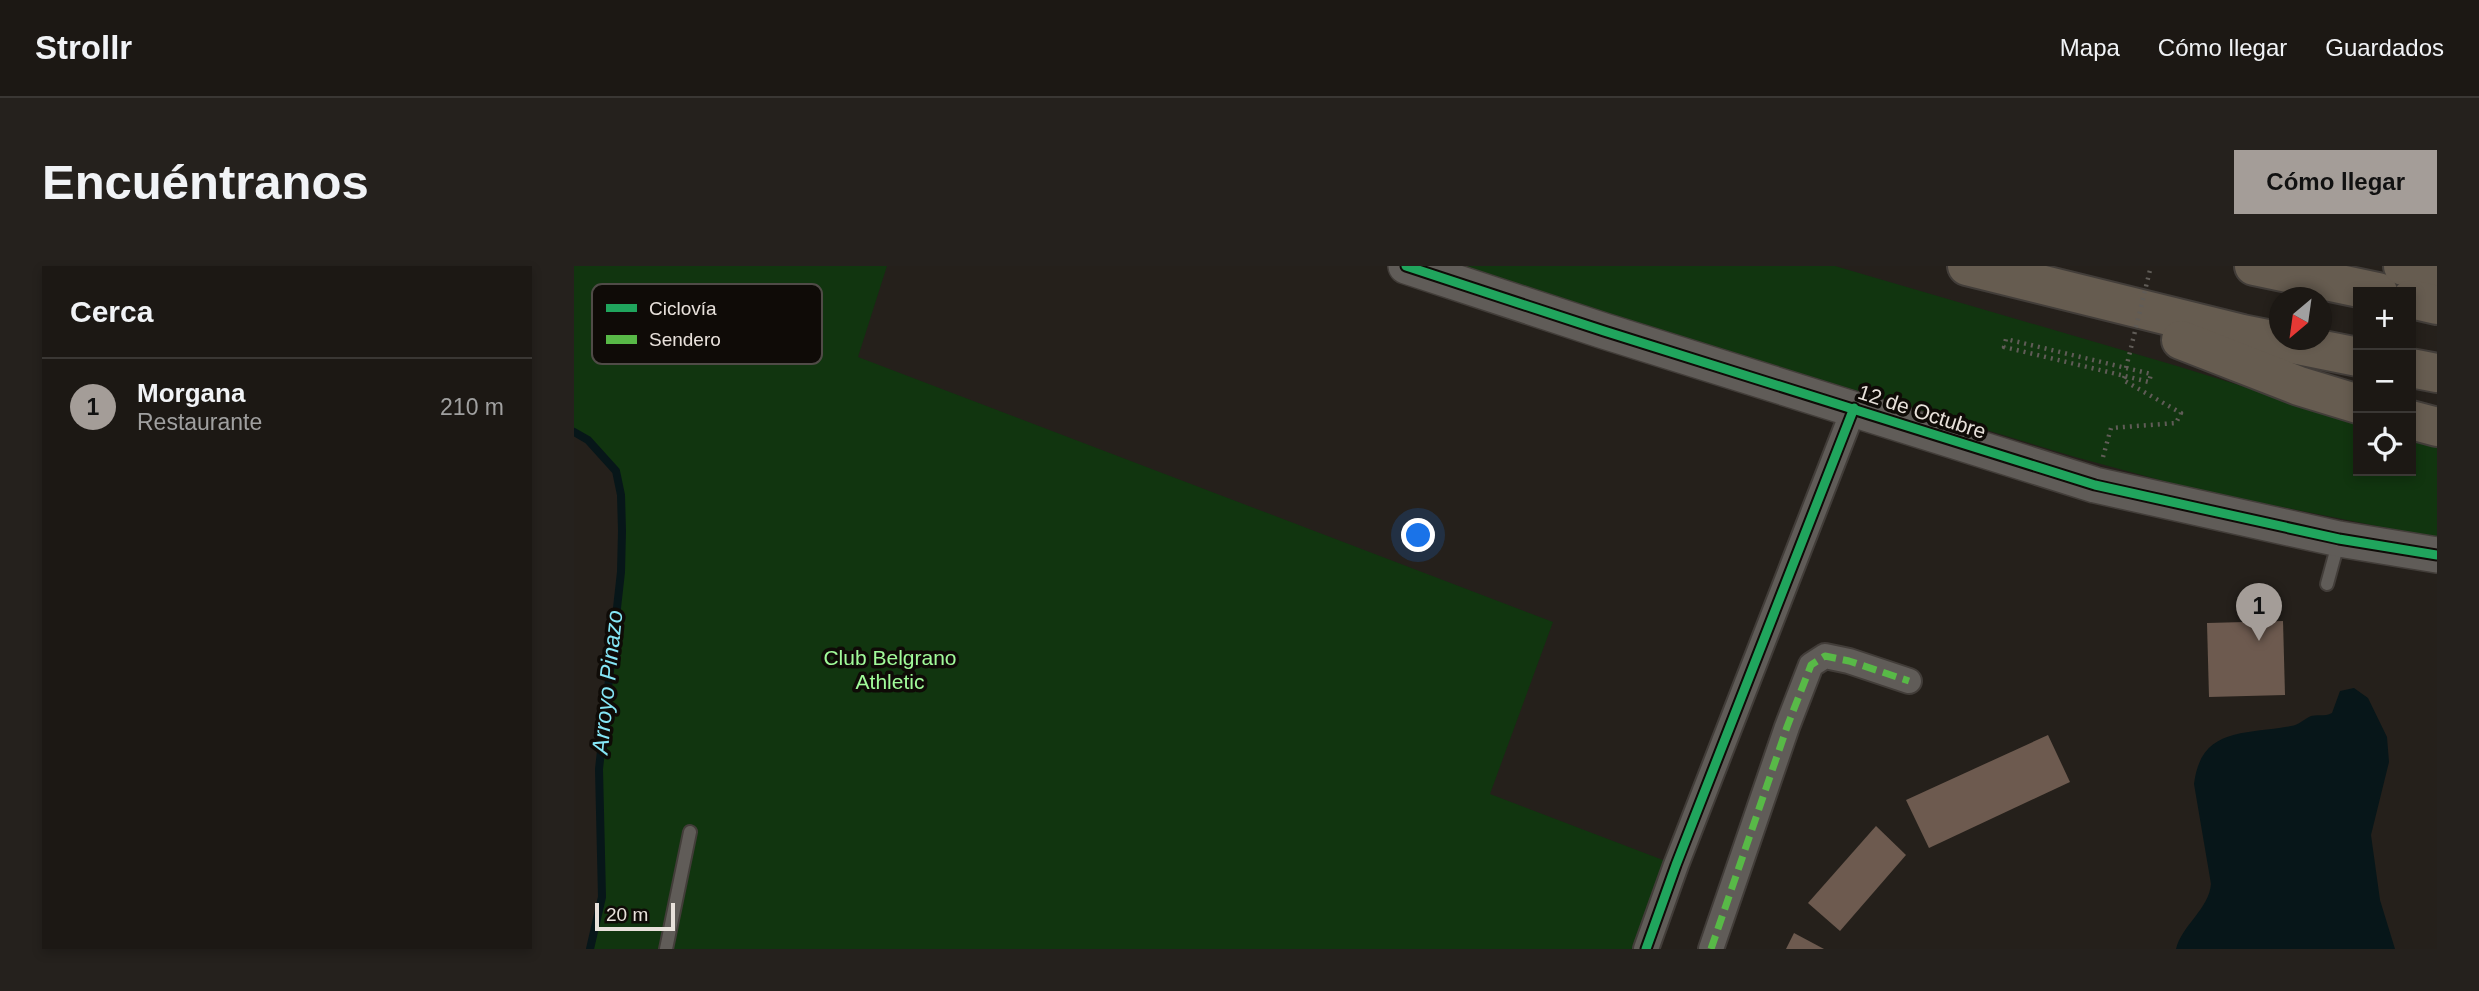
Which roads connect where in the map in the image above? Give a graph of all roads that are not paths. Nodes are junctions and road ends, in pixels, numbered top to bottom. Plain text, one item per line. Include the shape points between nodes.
1 (1406, 266) edge
2 (1967, 266) edge
3 (2254, 266) edge
4 (2403, 266) edge
5 (2437, 270) edge
6 (2354, 287) edge
7 (2049, 288) junction
8 (2416, 300) edge
9 (2437, 305) edge
10 (2353, 356) edge
11 (2416, 369) edge
12 (2437, 373) edge
13 (2353, 402) edge
14 (1854, 408) junction
15 (2416, 421) edge
16 (2437, 427) edge
17 (2339, 539) junction
18 (2437, 555) edge
19 (2327, 584) dead end
20 (1909, 681) dead end
21 (690, 832) dead end
22 (666, 949) edge
23 (1646, 949) edge
24 (1711, 949) edge

1 - 14 street, 12 de Octubre
2 - 7 highway
3 - 6 highway
4 - 5 highway
7 - 10 highway
7 - 13 highway via 2299,386
8 - 9 highway
11 - 12 highway
14 - 17 street, 12 de Octubre via 2095,485
14 - 23 street
15 - 16 highway
17 - 18 street, 12 de Octubre
17 - 19 lane
20 - 24 street via 1825,656 1811,665
21 - 22 lane

